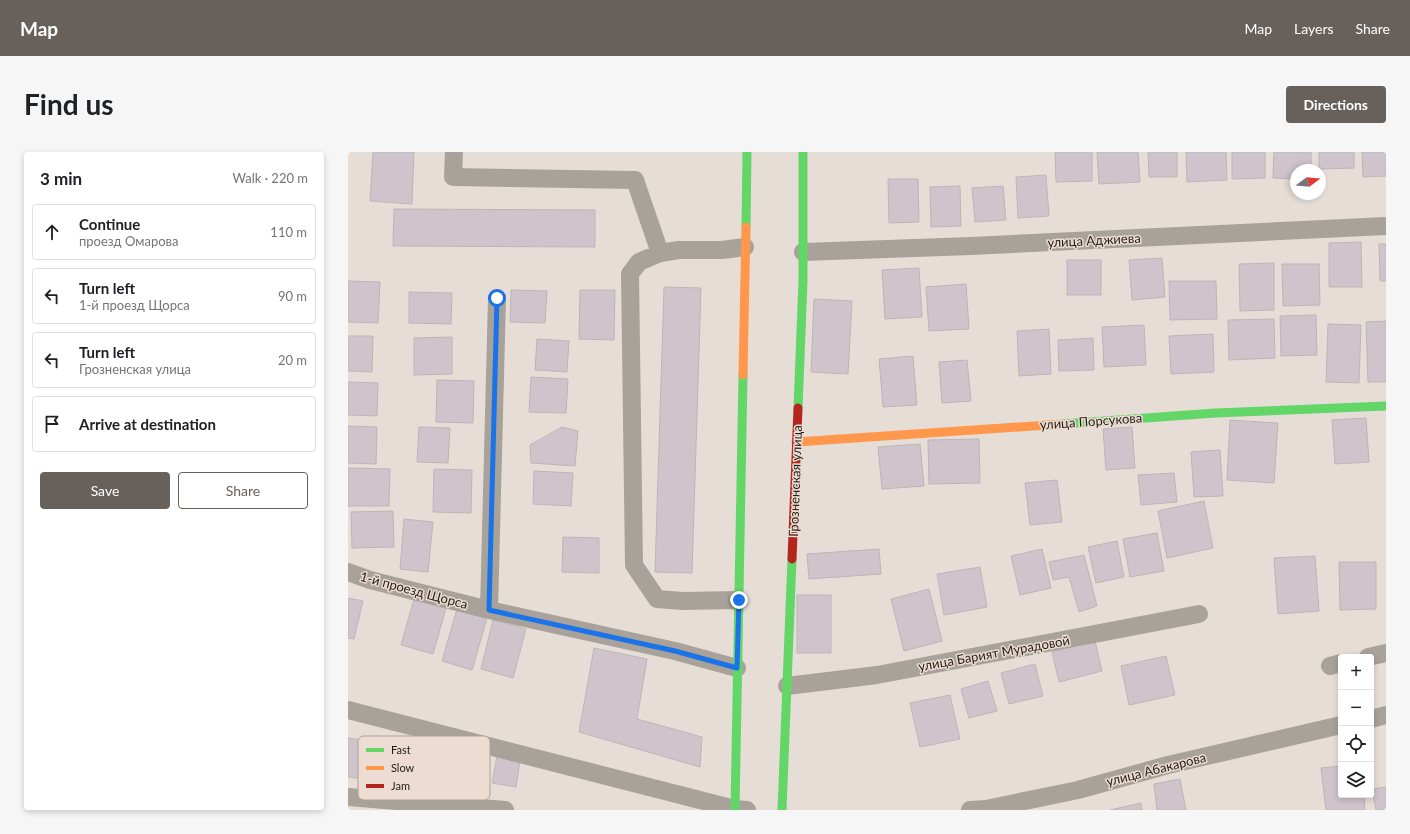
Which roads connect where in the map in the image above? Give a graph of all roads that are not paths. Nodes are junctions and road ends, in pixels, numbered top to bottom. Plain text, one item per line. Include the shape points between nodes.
1 (454, 152) edge
2 (747, 152) edge
3 (803, 152) edge
4 (1386, 226) edge
5 (745, 247) junction
6 (803, 252) junction
7 (660, 253) junction
8 (497, 298) dead end
9 (1386, 406) edge
10 (796, 442) junction
11 (348, 572) edge
12 (739, 600) junction
13 (489, 610) junction
14 (1199, 614) dead end
15 (1386, 653) edge
16 (1374, 656) edge
17 (737, 668) junction
18 (788, 686) junction
19 (348, 710) edge
20 (1386, 716) edge
21 (1374, 718) edge
22 (1338, 726) edge
23 (449, 736) edge
24 (490, 746) edge
25 (348, 797) edge
26 (358, 798) edge
27 (384, 800) edge
28 (505, 810) edge
29 (738, 810) edge
30 (782, 810) edge
31 (970, 810) edge

1 - 7 street via 453,177 635,180
2 - 5 street
3 - 6 street, Грозненская улица
4 - 6 street, улица Аджиева
5 - 7 street
5 - 12 street
6 - 10 street, Грозненская улица
7 - 12 street via 640,262 630,274 634,565 657,599
8 - 13 street
9 - 10 street, улица Порсукова via 1215,413
10 - 18 street, Грозненская улица
11 - 13 street, 1-й проезд Щорса
12 - 17 street
13 - 17 street, 1-й проезд Щорса via 675,651
14 - 18 street, улица Барият Мурадовой via 877,675
15 - 16 street
17 - 29 street
18 - 30 street, Грозненская улица
19 - 23 street
20 - 21 street
22 - 31 street, улица Абакарова via 1168,765 1078,790
24 - 29 street
25 - 26 street
27 - 28 street

